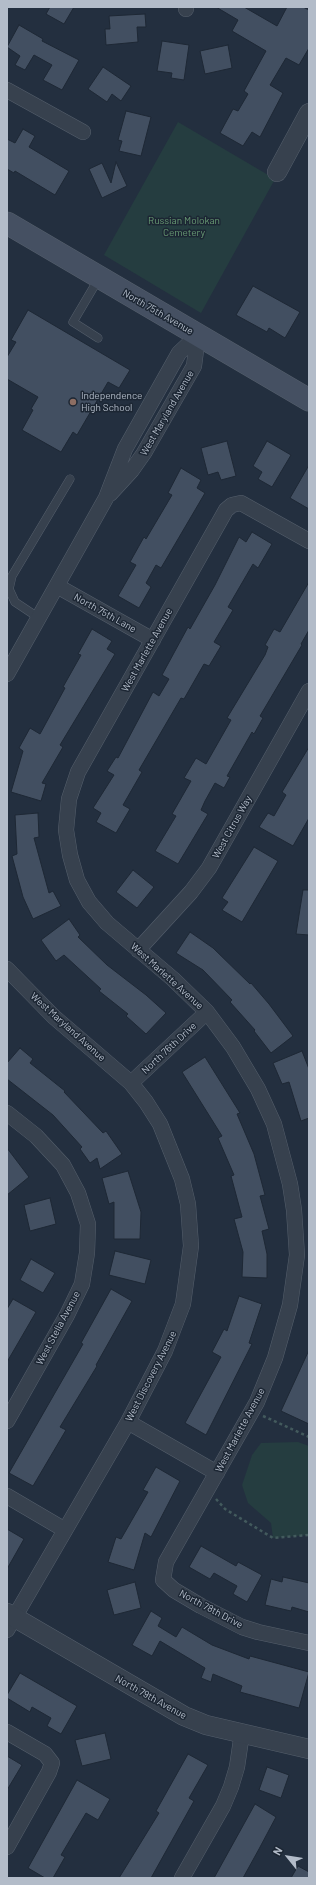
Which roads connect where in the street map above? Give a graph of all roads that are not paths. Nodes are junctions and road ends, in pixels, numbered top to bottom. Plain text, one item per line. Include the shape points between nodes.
1 (7, 90) edge
2 (309, 113) edge
3 (83, 132) dead end
4 (277, 172) dead end
5 (7, 223) edge
6 (99, 277) junction
7 (198, 335) junction
8 (98, 338) dead end
9 (309, 400) edge
10 (70, 479) dead end
11 (309, 541) edge
12 (57, 586) junction
13 (39, 618) junction
14 (153, 640) junction
15 (7, 674) edge
16 (308, 694) edge
17 (138, 950) junction
18 (7, 970) edge
19 (207, 1012) junction
20 (131, 1083) junction
21 (7, 1113) edge
22 (303, 1255) edge
23 (7, 1421) edge
24 (128, 1422) junction
25 (217, 1473) junction
26 (7, 1496) edge
27 (65, 1530) junction
28 (163, 1580) joint
29 (9, 1620) edge
30 (309, 1643) edge
31 (7, 1732) edge
32 (242, 1733) junction
33 (309, 1749) edge
34 (7, 1846) edge
35 (182, 1878) edge

1 - 3 street
2 - 4 street
5 - 6 main road, North 75th Avenue
6 - 7 main road, North 75th Avenue
6 - 8 lane via 73,322
7 - 9 main road, North 75th Avenue
7 - 12 street, West Maryland Avenue via 194,366 144,453 106,498
10 - 13 lane via 12,576 9,589 15,602
11 - 14 street, West Marlette Avenue via 241,503 232,504 226,510
12 - 13 street, West Maryland Avenue
12 - 14 street, North 75th Lane
13 - 15 street, West Maryland Avenue
14 - 17 street, West Marlette Avenue via 78,772 69,799 66,830 77,880 89,902 106,923
16 - 17 street, West Citrus Way via 209,868 191,892
17 - 19 street, West Marlette Avenue
18 - 20 street, West Maryland Avenue via 54,1016
19 - 20 street, North 76th Drive
19 - 22 street, West Marlette Avenue via 237,1053 274,1124 290,1184
20 - 24 street, West Discovery Avenue via 160,1124 175,1158 188,1204 191,1246 187,1283 176,1326
21 - 23 street, West Stella Avenue via 36,1136 63,1165 78,1194 88,1224 82,1284
22 - 25 street, West Marlette Avenue via 275,1358 252,1411
24 - 25 street
24 - 27 street, West Discovery Avenue
25 - 28 street, West Marlette Avenue via 166,1562
26 - 27 street
27 - 29 street, West Discovery Avenue
28 - 30 street, North 78th Drive via 174,1590 242,1627
29 - 32 street, North 79th Avenue via 179,1714 206,1725
31 - 34 street via 45,1754 52,1763
32 - 33 street, North 79th Avenue
32 - 35 street via 231,1787

